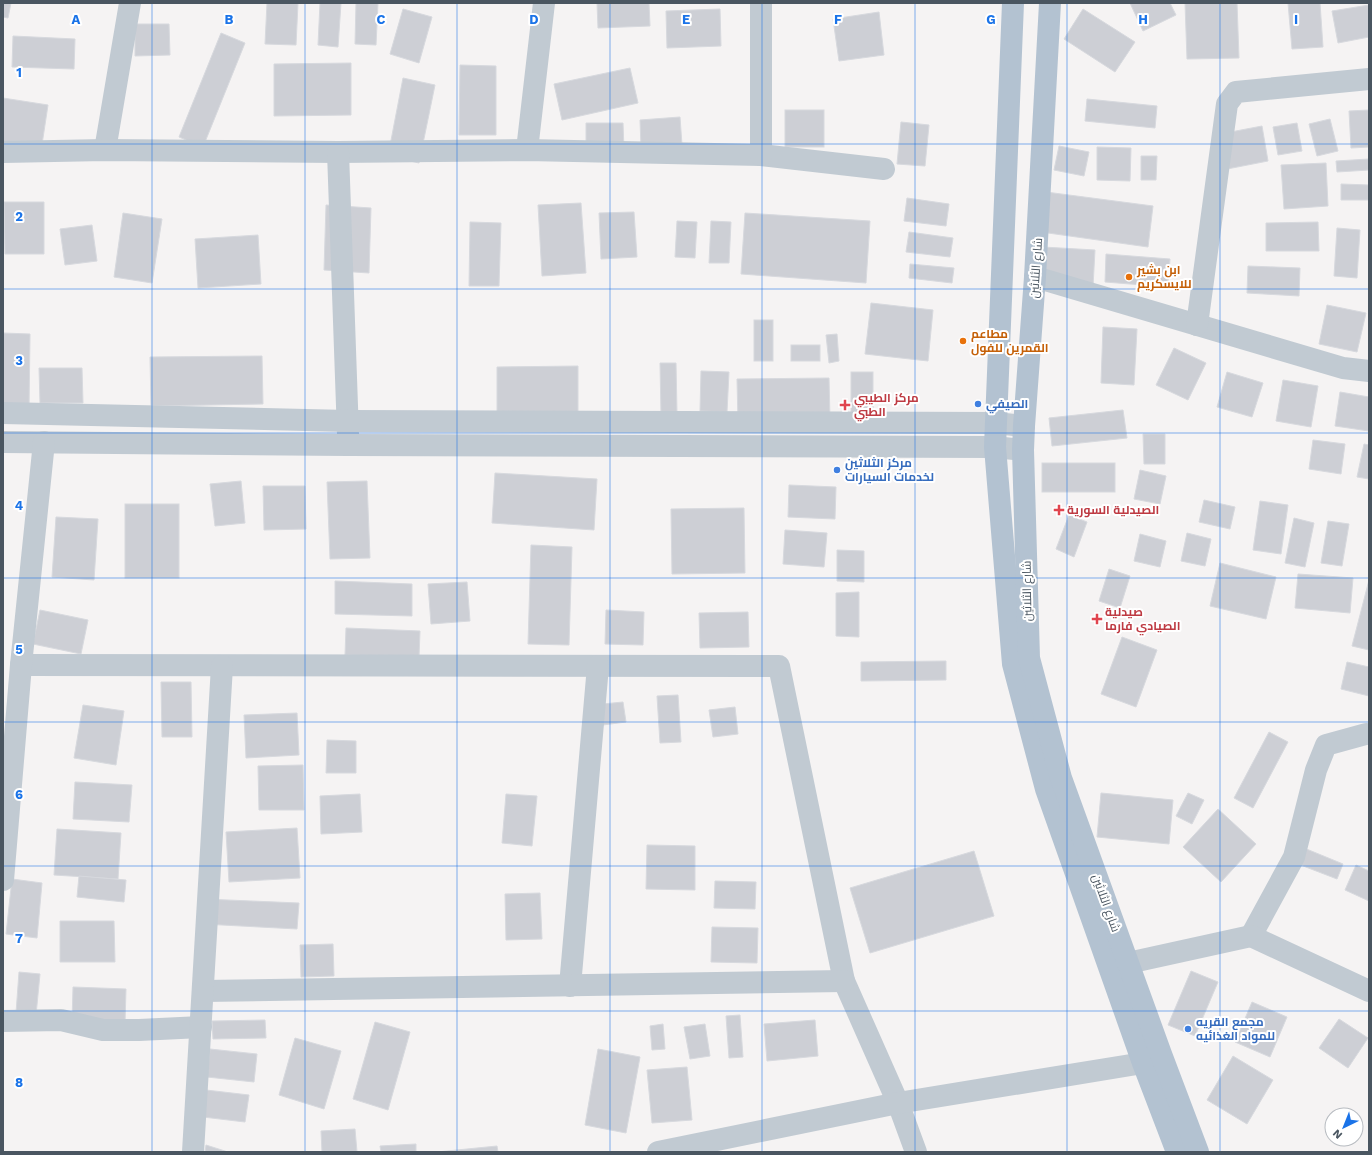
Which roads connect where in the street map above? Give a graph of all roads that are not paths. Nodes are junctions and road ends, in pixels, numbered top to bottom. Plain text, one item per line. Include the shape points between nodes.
1 (130, 3) edge
2 (544, 3) edge
3 (761, 3) edge
4 (1013, 3) edge
5 (1050, 3) edge
6 (1369, 79) edge
7 (105, 150) junction
8 (527, 150) junction
9 (3, 152) edge
10 (338, 152) junction
11 (761, 155) junction
12 (884, 170) dead end
13 (1035, 277) junction
14 (1196, 325) junction
15 (1369, 372) edge
16 (3, 413) edge
17 (348, 421) junction
18 (995, 423) junction
19 (1024, 426) junction
20 (3, 442) edge
21 (44, 442) junction
22 (348, 445) junction
23 (995, 447) junction
24 (1024, 450) junction
25 (21, 665) junction
26 (222, 666) junction
27 (598, 666) junction
28 (1366, 734) dead end
29 (3, 880) edge
30 (1251, 936) junction
31 (1128, 963) junction
32 (844, 981) junction
33 (570, 986) junction
34 (203, 991) junction
35 (1369, 991) edge
36 (3, 1021) edge
37 (201, 1027) junction
38 (1152, 1058) junction
39 (898, 1102) junction
40 (193, 1152) edge
41 (658, 1152) edge
42 (916, 1152) edge
43 (1177, 1152) edge
44 (1198, 1152) edge

1 - 7 street
2 - 8 street
3 - 11 street
4 - 18 main road, شارع الثلاثين
5 - 13 main road, شارع الثلاثين
6 - 14 street via 1236,92 1227,104
7 - 9 street
7 - 10 street
8 - 10 street
8 - 11 street
10 - 17 street
11 - 12 street
13 - 14 street
13 - 19 main road, شارع الثلاثين
14 - 15 street via 1344,368
16 - 17 street
17 - 18 street
17 - 22 street
18 - 19 street
18 - 23 main road, شارع الثلاثين
19 - 24 main road, شارع الثلاثين
20 - 21 street
21 - 22 street
21 - 25 street
22 - 23 street
23 - 24 street
23 - 38 main road, شارع الثلاثين via 1013,664 1046,789
24 - 31 main road, شارع الثلاثين via 1029,658 1062,778
25 - 26 street
25 - 29 street
26 - 27 street
26 - 34 street
27 - 32 street via 779,666
27 - 33 street
28 - 30 street via 1326,745 1316,770 1294,857
30 - 31 street
30 - 35 street
31 - 38 main road, شارع الثلاثين
32 - 33 street
32 - 39 street
33 - 34 street
34 - 37 street
36 - 37 street via 61,1020 103,1030
37 - 40 street
38 - 39 street
38 - 43 main road, شارع الثلاثين
38 - 44 main road, شارع الثلاثين
39 - 41 street
39 - 42 street

